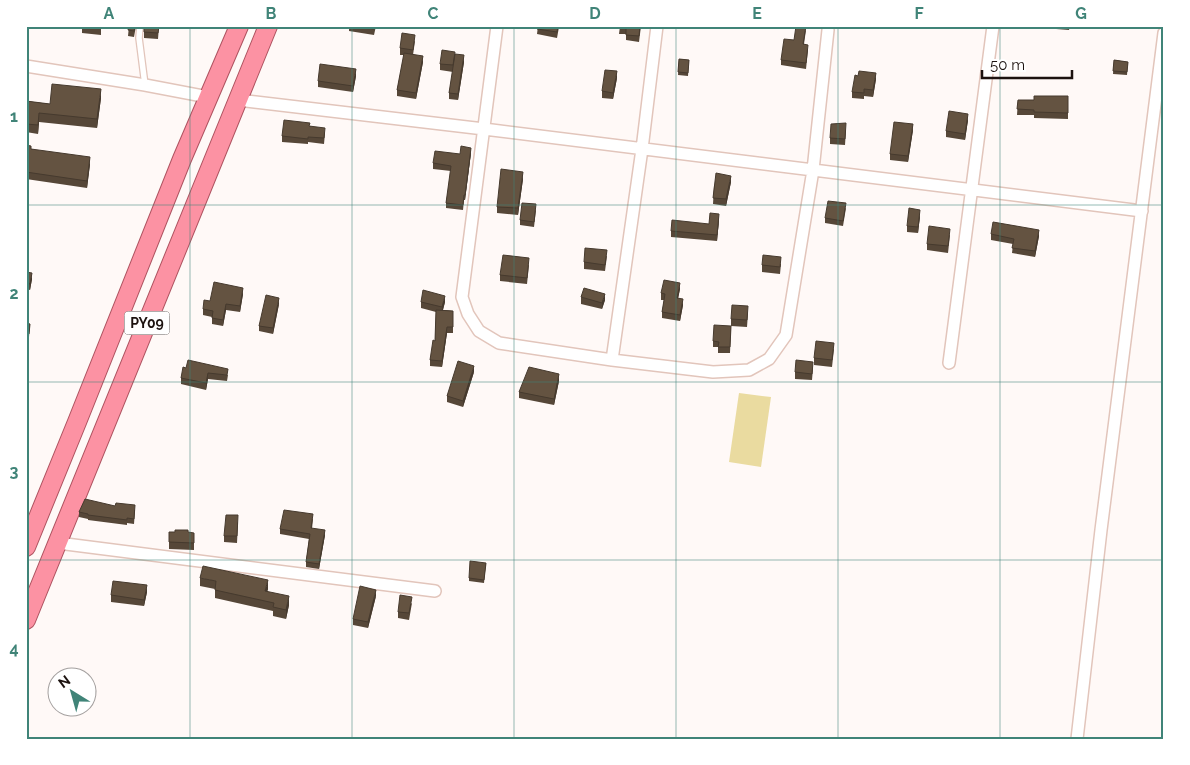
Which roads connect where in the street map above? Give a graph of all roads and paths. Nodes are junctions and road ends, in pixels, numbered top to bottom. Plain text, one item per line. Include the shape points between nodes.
1 (140, 26) edge
2 (239, 26) edge
3 (268, 26) edge
4 (497, 26) edge
5 (657, 26) edge
6 (993, 26) edge
7 (828, 30) dead end
8 (1164, 33) edge
9 (26, 66) edge
10 (145, 85) junction
11 (208, 97) junction
12 (238, 100) junction
13 (484, 129) junction
14 (642, 149) junction
15 (812, 170) junction
16 (972, 190) junction
17 (1142, 211) junction
18 (612, 360) junction
19 (949, 363) dead end
20 (58, 543) junction
21 (26, 547) edge
22 (435, 591) dead end
23 (26, 620) edge
24 (1077, 739) edge

1 - 10 lane
2 - 11 highway, PY09
3 - 12 highway, PY09
4 - 13 street
5 - 14 street
6 - 16 street
7 - 15 street
8 - 17 street
9 - 10 street
10 - 11 street
11 - 21 highway, PY09
12 - 13 street
12 - 20 highway, PY09
13 - 14 street
13 - 18 street via 462,296 468,314 479,331 499,343
14 - 15 street
14 - 18 street
15 - 16 street
15 - 18 street via 786,335 769,359 749,370 714,372
16 - 17 street
16 - 19 street
17 - 24 street
20 - 22 street
20 - 23 highway, PY09

